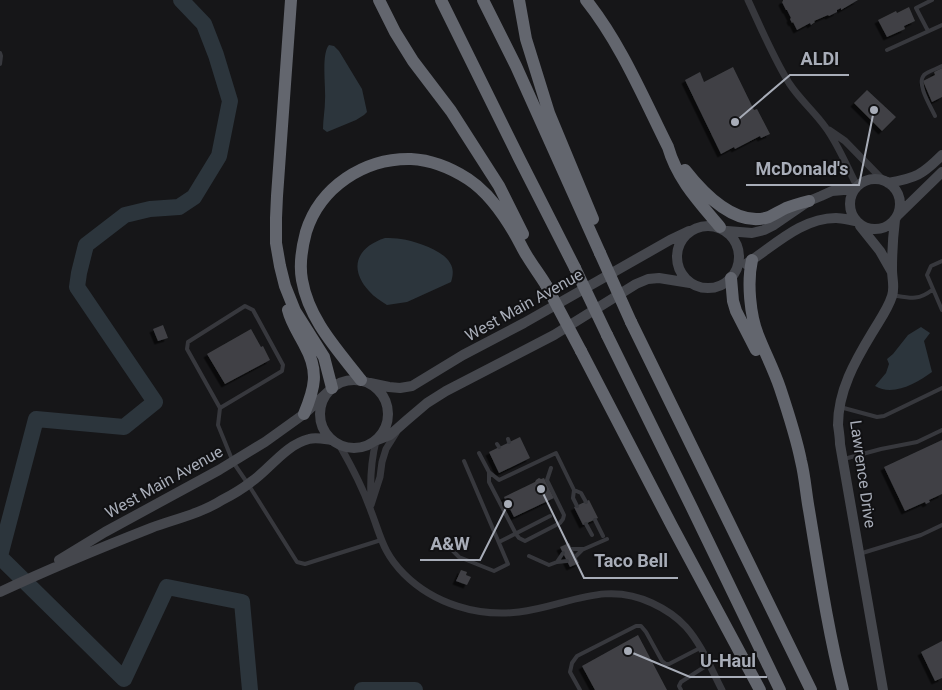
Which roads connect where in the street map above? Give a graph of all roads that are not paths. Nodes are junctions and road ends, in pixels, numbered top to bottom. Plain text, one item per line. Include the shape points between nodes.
1 (291, 0) edge
2 (379, 0) edge
3 (441, 0) edge
4 (483, 0) edge
5 (519, 0) edge
6 (586, 0) edge
7 (748, 0) edge
8 (932, 0) edge
9 (942, 25) edge
10 (928, 31) junction
11 (887, 50) dead end
12 (0, 53) edge
13 (0, 64) edge
14 (942, 66) edge
15 (935, 116) dead end
16 (826, 128) junction
17 (668, 147) junction
18 (942, 155) edge
19 (942, 172) edge
20 (886, 182) junction
21 (856, 188) junction
22 (809, 201) junction
23 (896, 218) junction
24 (858, 223) junction
25 (723, 229) junction
26 (689, 232) junction
27 (600, 253) junction
28 (752, 260) junction
29 (942, 261) edge
30 (892, 272) junction
31 (733, 275) junction
32 (690, 283) junction
33 (546, 284) junction
34 (285, 286) junction
35 (932, 290) junction
36 (892, 295) junction
37 (942, 310) edge
38 (365, 382) junction
39 (942, 388) edge
40 (330, 389) junction
41 (783, 400) junction
42 (840, 407) junction
43 (220, 408) junction
44 (304, 414) junction
45 (400, 427) junction
46 (942, 430) edge
47 (377, 440) junction
48 (336, 443) junction
49 (479, 453) dead end
50 (843, 459) junction
51 (464, 461) dead end
52 (232, 462) junction
53 (519, 463) dead end
54 (508, 468) dead end
55 (551, 468) dead end
56 (522, 469) junction
57 (489, 472) junction
58 (511, 474) junction
59 (248, 484) junction
60 (574, 490) junction
61 (586, 502) dead end
62 (577, 506) dead end
63 (372, 508) junction
64 (550, 516) dead end
65 (595, 520) dead end
66 (586, 524) dead end
67 (942, 525) edge
68 (516, 534) junction
69 (592, 535) dead end
70 (381, 540) junction
71 (499, 542) junction
72 (445, 544) dead end
73 (572, 549) dead end
74 (584, 549) junction
75 (563, 553) dead end
76 (859, 554) junction
77 (529, 556) dead end
78 (576, 556) dead end
79 (567, 560) dead end
80 (557, 562) junction
81 (32, 577) junction
82 (1, 592) edge
83 (700, 648) junction
84 (709, 664) junction
85 (580, 690) edge
86 (681, 690) edge
87 (722, 690) edge
88 (760, 690) edge
89 (780, 690) edge
90 (811, 690) edge
91 (843, 690) edge
92 (883, 690) edge

1 - 34 highway via 276,218 276,243
2 - 33 highway via 413,60 499,186
3 - 89 highway, bridge
4 - 27 highway
5 - 27 highway via 537,77 592,214
6 - 17 highway via 612,36
7 - 16 street via 788,82
8 - 10 lane via 916,8
9 - 10 lane
10 - 11 lane
12 - 13 lane
14 - 15 lane via 924,75 921,81
16 - 20 street via 845,141
16 - 21 street via 842,154
17 - 22 highway via 695,183 717,203 744,218 768,217
17 - 25 highway via 680,177
18 - 20 main road via 920,174
19 - 23 main road
20 - 21 main road via 872,179
20 - 23 main road via 896,190 900,200
21 - 22 main road via 832,191
21 - 24 main road via 850,205 852,216
22 - 25 main road via 764,230 752,233
23 - 24 main road via 886,227 875,230
23 - 30 main road, Lawrence Drive
24 - 28 main road via 836,218 811,224 785,236
24 - 30 main road, Lawrence Drive
25 - 26 main road via 709,225 698,226
25 - 31 main road via 734,238 740,255
26 - 32 main road via 682,239 676,257 678,267
26 - 38 main road, West Main Avenue via 412,386 394,387
27 - 90 highway, bridge
28 - 31 main road
28 - 41 highway via 749,285 757,334
29 - 35 lane via 931,266 927,275
30 - 36 main road, Lawrence Drive
31 - 32 main road via 716,287 698,287
31 - 41 highway via 736,311
32 - 45 main road via 660,278 636,284 554,335 446,391
33 - 38 highway via 498,208 469,179 447,167 411,159 376,163 356,172 322,200 310,221 300,262 313,315
33 - 88 highway, bridge
34 - 40 highway via 294,311 324,357
34 - 44 highway via 288,312 314,369 312,396
35 - 36 lane via 916,298
35 - 37 lane
36 - 42 main road, Lawrence Drive via 851,370
38 - 40 main road via 351,380
38 - 47 main road via 379,390 388,409 388,420
39 - 42 lane via 884,416 876,417
40 - 44 main road, West Main Avenue
40 - 48 main road via 323,400 320,422 324,432
41 - 91 highway via 802,464 827,620
42 - 50 main road, Lawrence Drive via 838,425
43 - 43 lane via 282,371 283,365 253,310 245,306 188,342 187,350
43 - 52 lane via 218,425
44 - 52 main road, West Main Avenue
45 - 47 main road
45 - 63 street via 386,449
46 - 50 lane via 917,442
47 - 48 main road via 358,449
47 - 63 street via 370,474
48 - 59 main road, West Main Avenue via 314,438 306,440 283,453
48 - 63 street via 353,468
49 - 57 lane
50 - 76 main road, Lawrence Drive
51 - 71 lane
52 - 59 lane
52 - 81 main road, West Main Avenue via 105,532
53 - 56 lane
54 - 58 lane
55 - 68 lane via 547,480 563,519 525,541
56 - 58 lane
56 - 60 lane via 556,453
57 - 58 lane via 499,480
57 - 68 lane via 489,482
59 - 70 lane via 298,562 305,564
59 - 81 main road, West Main Avenue via 195,514 159,525
60 - 61 lane via 581,493
60 - 62 lane
63 - 70 street
64 - 68 lane
65 - 74 lane via 605,538
66 - 69 lane
67 - 76 lane via 921,535
68 - 71 lane
70 - 83 street via 390,558 414,583 456,606 496,613 513,612 592,595 628,595 657,605 669,613 686,627
71 - 72 lane via 508,564 494,571 459,557
73 - 74 lane
74 - 78 lane
75 - 80 lane
76 - 92 main road, Lawrence Drive
77 - 80 lane via 549,564
79 - 80 lane
81 - 82 main road, West Main Avenue
83 - 84 street
83 - 85 lane via 666,664 646,632 641,626 636,626 574,658 570,672
84 - 86 lane via 681,682 678,686
84 - 87 street

